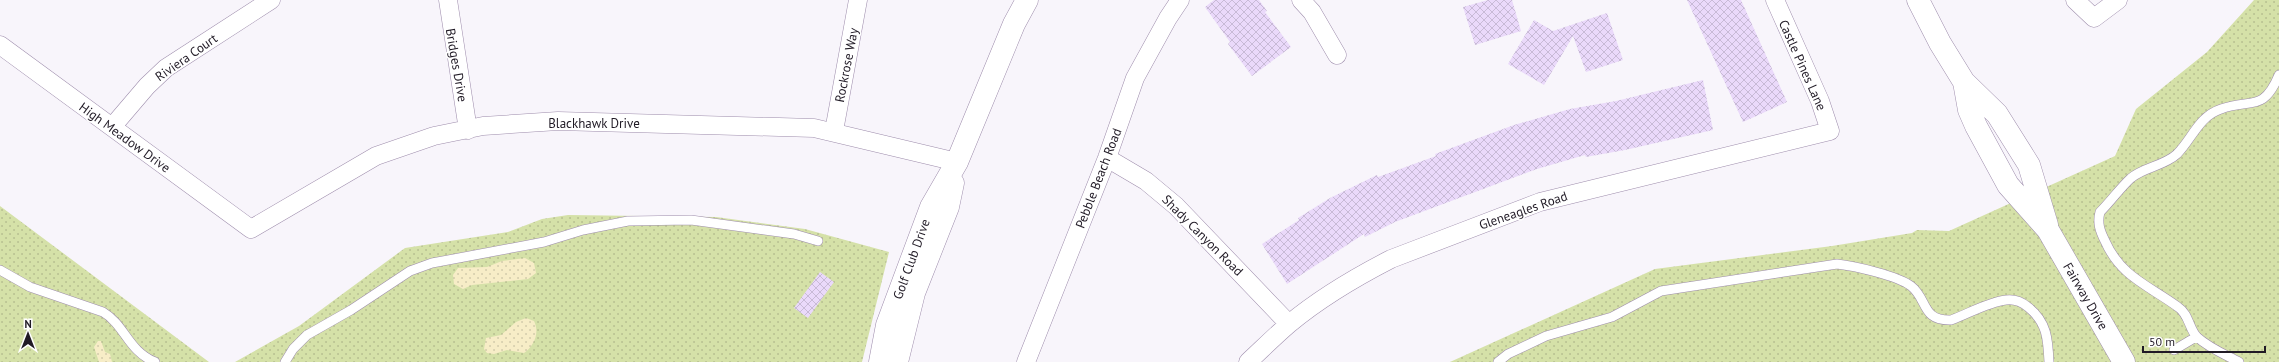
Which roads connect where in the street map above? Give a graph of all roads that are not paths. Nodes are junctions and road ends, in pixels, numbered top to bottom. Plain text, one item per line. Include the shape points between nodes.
1 (271, 0) edge
2 (448, 0) edge
3 (858, 0) edge
4 (1027, 0) edge
5 (1301, 0) edge
6 (1918, 0) edge
7 (2075, 0) edge
8 (2118, 0) edge
9 (1777, 1) edge
10 (1175, 2) edge
11 (0, 45) edge
12 (1337, 55) dead end
13 (2279, 75) edge
14 (1964, 82) junction
15 (112, 127) junction
16 (2006, 128) junction
17 (468, 130) junction
18 (834, 131) junction
19 (1830, 131) joint
20 (1984, 141) junction
21 (1107, 158) junction
22 (957, 162) junction
23 (251, 229) joint
24 (2048, 230) junction
25 (818, 241) dead end
26 (0, 270) edge
27 (1289, 324) junction
28 (2196, 337) junction
29 (2174, 350) dead end
30 (155, 362) edge
31 (286, 362) edge
32 (880, 362) edge
33 (897, 362) edge
34 (1026, 362) edge
35 (1248, 362) edge
36 (1498, 362) edge
37 (2049, 362) edge
38 (2124, 362) edge
39 (2239, 362) edge

1 - 15 street, Riviera Court via 166,68
2 - 17 street, Bridges Drive
3 - 18 street, Rockrose Way
4 - 22 street, Golf Club Drive via 1014,24
5 - 12 street via 1312,12
6 - 14 street, Fairway Drive
7 - 8 street via 2094,18
9 - 19 street, Castle Pines Lane via 1820,101
10 - 21 street, Pebble Beach Road via 1135,78
11 - 15 street, High Meadow Drive
13 - 28 lane via 2270,92 2262,100 2221,109 2205,118 2178,153 2130,179 2100,212 2099,226 2114,259 2139,282 2183,311
14 - 16 street, Fairway Drive via 1998,114
14 - 20 street, Fairway Drive via 1969,110
15 - 23 street, High Meadow Drive
16 - 20 street
16 - 24 street, Fairway Drive via 2029,165
17 - 18 street, Blackhawk Drive via 483,126 558,121 814,128
17 - 23 street, Blackhawk Drive via 434,136 376,156
18 - 22 street, Blackhawk Drive
19 - 27 street, Gleneagles Road via 1540,202 1391,259 1343,286
20 - 24 street, Fairway Drive via 2008,185
21 - 27 street, Shady Canyon Road via 1146,181 1176,206
21 - 34 street, Pebble Beach Road
22 - 32 street, Golf Club Drive via 931,207 919,238 888,325
22 - 33 street, Golf Club Drive via 948,207 914,294
24 - 38 street, Fairway Drive
25 - 31 lane via 794,234 691,220 628,221 583,230 544,242 432,263 410,271 332,322 307,335 293,349
26 - 30 lane via 30,287 103,312 111,318 137,352
27 - 35 street, Gleneagles Road
28 - 29 lane
28 - 39 lane
36 - 37 lane via 1508,354 1546,336 1612,317 1661,291 1817,265 1837,264 1906,283 1916,290 1924,307 1933,317 1943,320 1951,320 2005,300 2020,302 2035,313 2044,324

